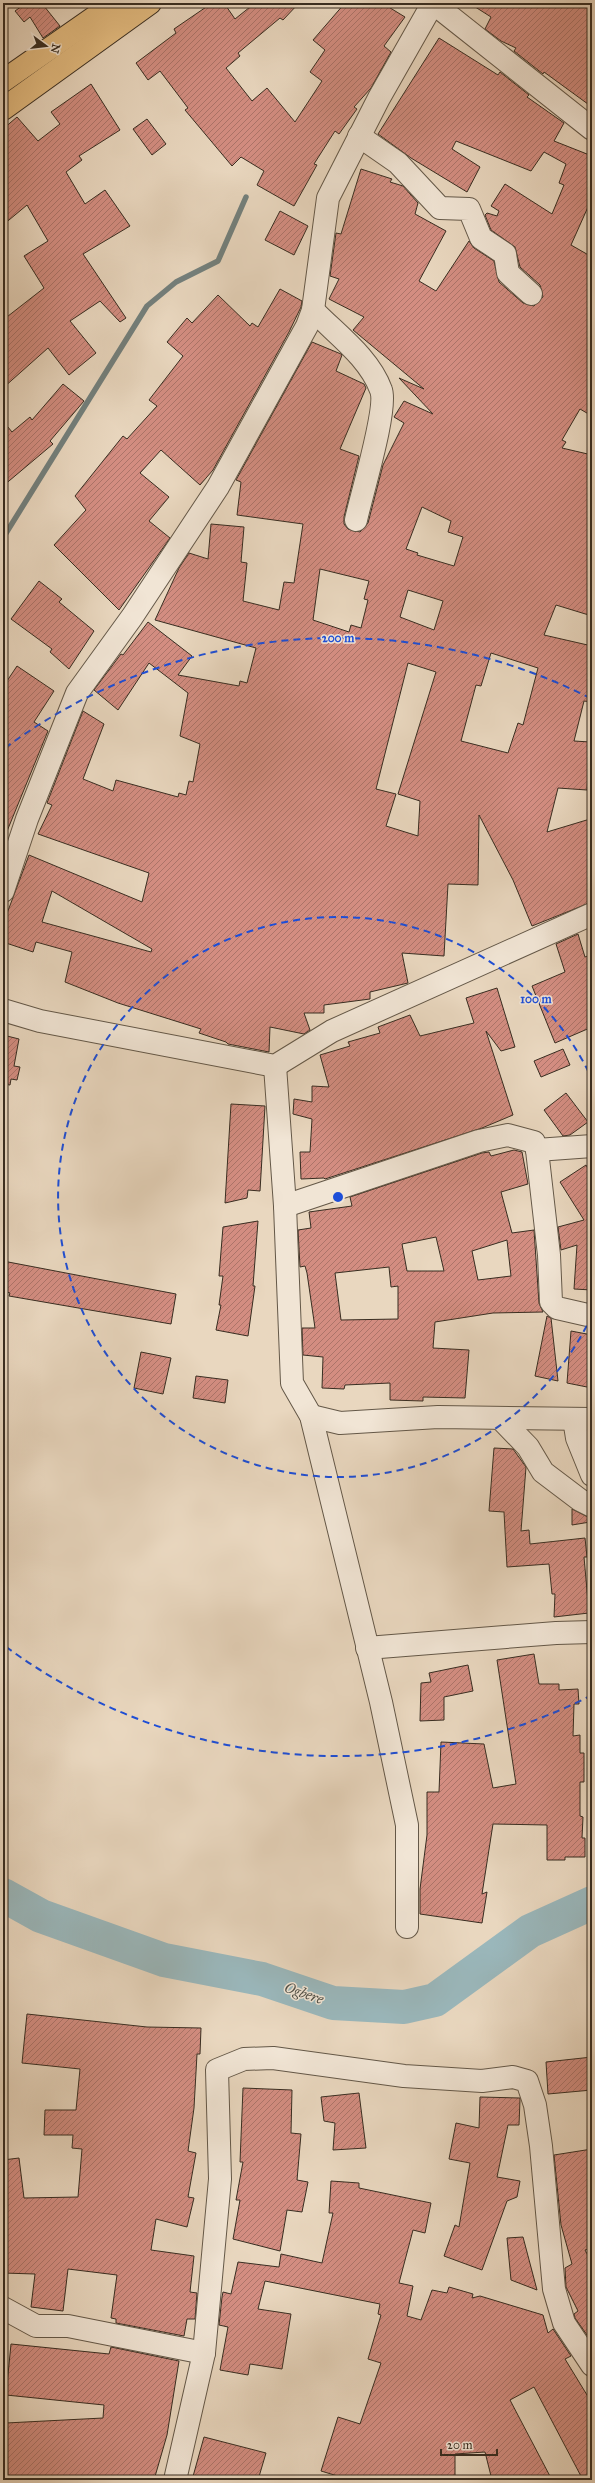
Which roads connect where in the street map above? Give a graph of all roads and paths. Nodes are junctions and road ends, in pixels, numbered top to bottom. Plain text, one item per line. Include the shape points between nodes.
1 (116, 3) edge
2 (150, 3) edge
3 (433, 3) edge
4 (3, 81) edge
5 (3, 109) edge
6 (592, 129) edge
7 (360, 136) junction
8 (531, 294) dead end
9 (313, 310) junction
10 (356, 520) dead end
11 (3, 891) edge
12 (592, 914) edge
13 (3, 1010) edge
14 (275, 1066) junction
15 (592, 1146) edge
16 (537, 1150) junction
17 (286, 1206) junction
18 (592, 1316) edge
19 (311, 1416) junction
20 (500, 1418) junction
21 (583, 1419) edge
22 (592, 1475) edge
23 (592, 1506) edge
24 (592, 1632) edge
25 (367, 1648) junction
26 (407, 1927) dead end
27 (3, 2308) edge
28 (204, 2353) junction
29 (592, 2366) edge
30 (175, 2480) edge

1 - 4 main road
2 - 5 main road
3 - 6 street
3 - 7 street
7 - 8 street via 398,163 440,208 469,209 480,238 504,254 508,273
7 - 9 street via 328,198
9 - 10 street via 361,357 382,391 379,433
9 - 11 street via 307,326 218,487 132,617 77,692 27,819
12 - 14 street via 332,1031
13 - 14 street via 40,1021
14 - 17 street
15 - 16 street
16 - 17 street via 534,1142 508,1135 479,1140
16 - 18 street via 549,1255 550,1302 557,1308
17 - 19 street via 292,1383
19 - 20 street via 340,1422 438,1417
19 - 25 street
20 - 21 street
20 - 23 street via 528,1447 543,1472
21 - 22 street via 577,1438
24 - 25 street
25 - 26 street via 407,1825
27 - 28 street via 36,2326 68,2326
28 - 29 street via 220,2179 217,2070 244,2059 273,2058 404,2076 482,2081 513,2077 527,2081 535,2105 541,2146 554,2289 564,2323
28 - 30 street

